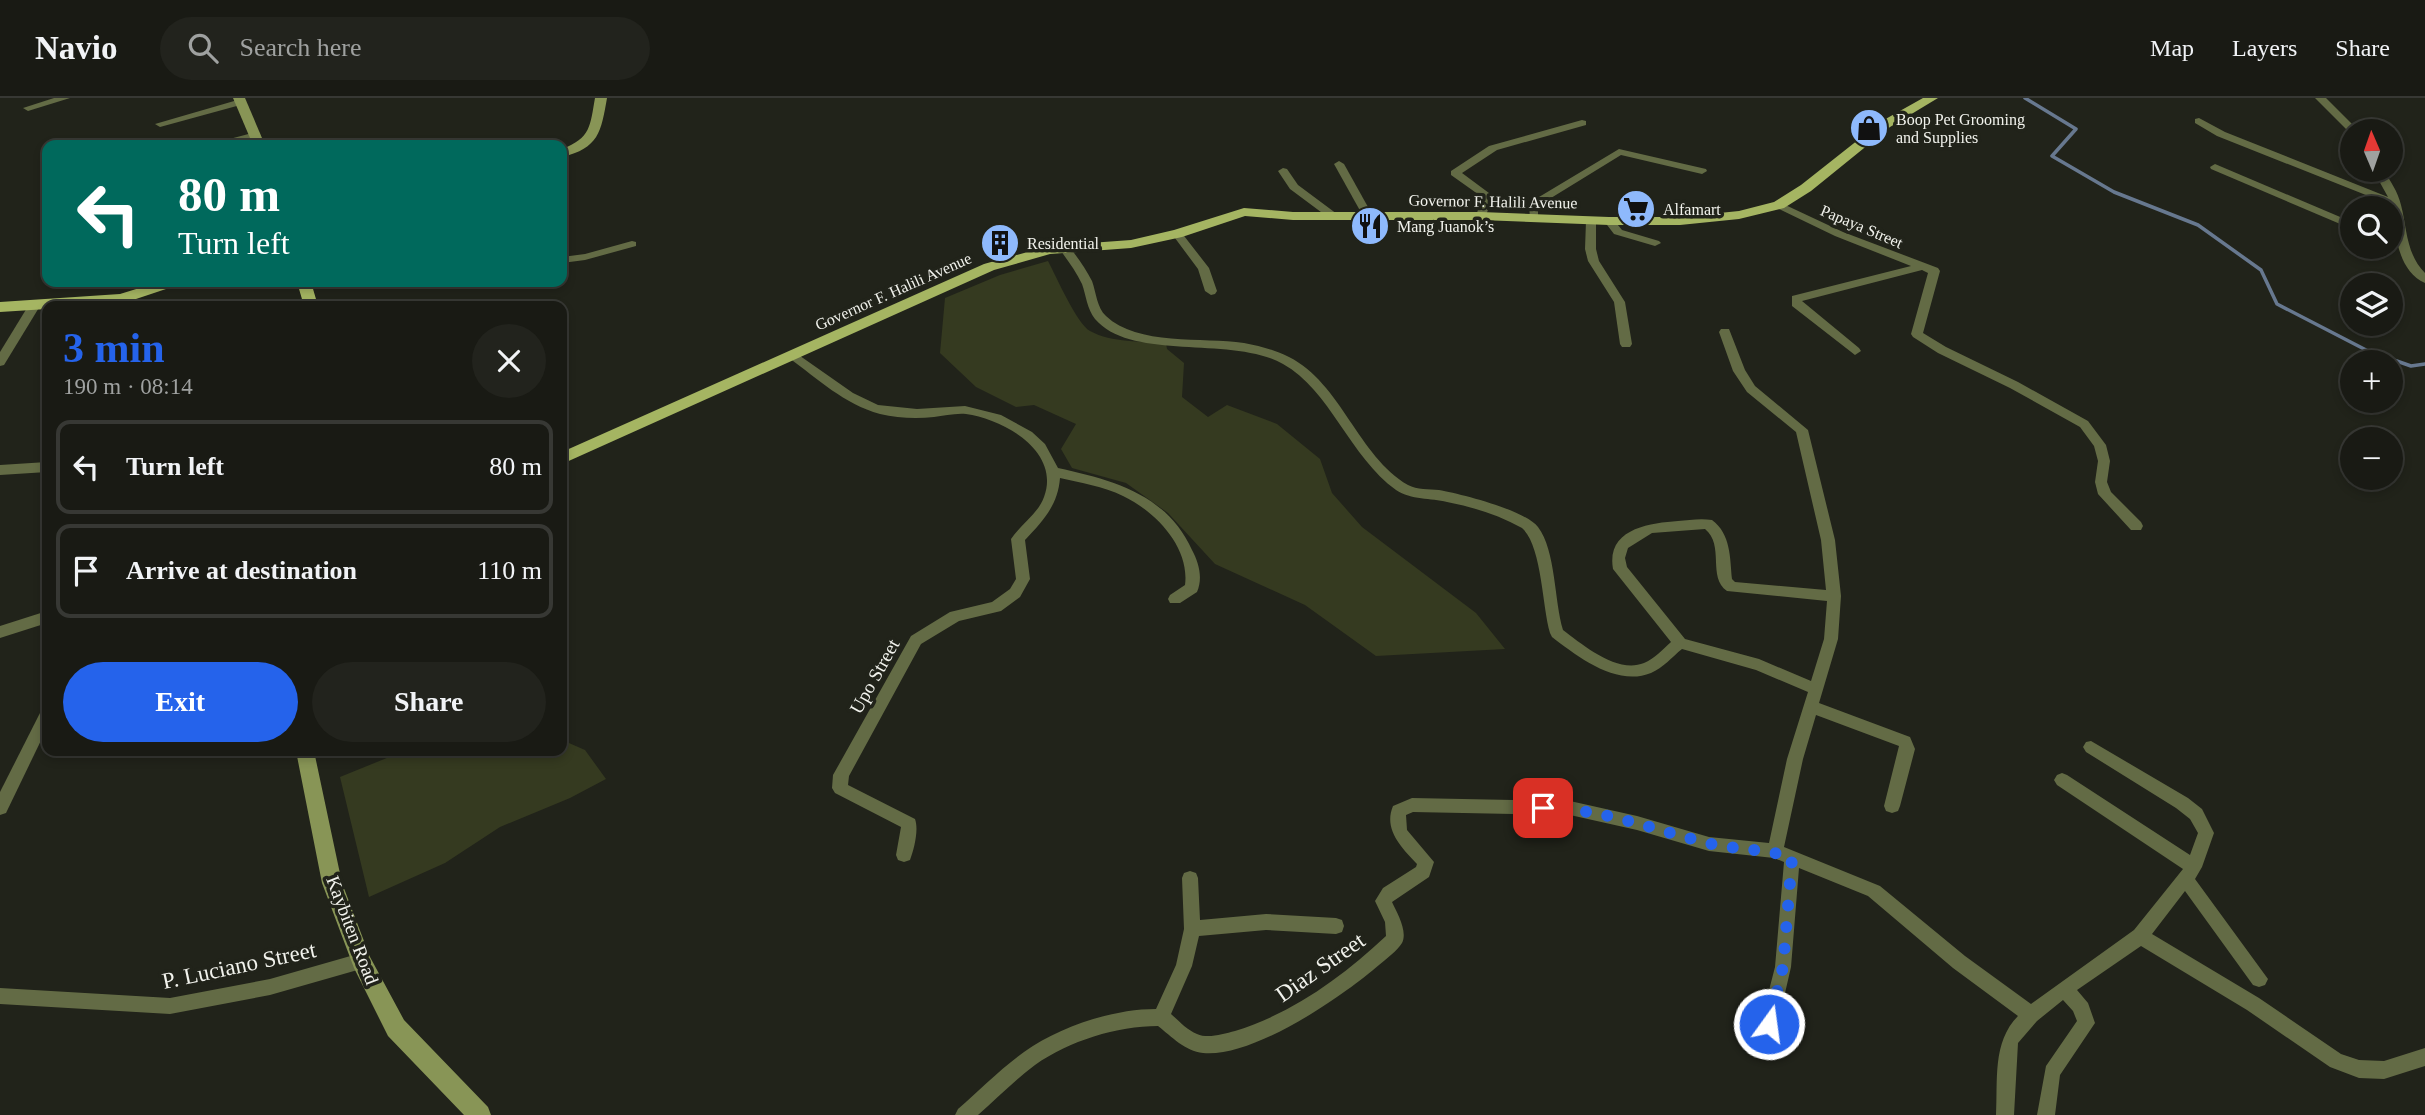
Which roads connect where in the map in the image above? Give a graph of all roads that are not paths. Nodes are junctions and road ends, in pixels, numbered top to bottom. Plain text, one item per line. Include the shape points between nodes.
1 (65, 98) edge
2 (601, 98) edge
3 (1932, 98) edge
4 (2320, 98) edge
5 (240, 100) edge
6 (28, 108) dead end
7 (2342, 119) edge
8 (2199, 121) dead end
9 (1582, 123) dead end
10 (160, 124) dead end
11 (258, 140) edge
12 (567, 151) edge
13 (1339, 164) dead end
14 (2216, 167) dead end
15 (1283, 171) dead end
16 (1702, 171) dead end
17 (2375, 196) edge
18 (1779, 205) junction
19 (1333, 216) junction
20 (1368, 216) junction
21 (1481, 216) junction
22 (1534, 218) junction
23 (1591, 221) junction
24 (1609, 221) junction
25 (2340, 221) edge
26 (1177, 234) junction
27 (1655, 243) dead end
28 (632, 244) dead end
29 (1065, 248) junction
30 (2403, 250) edge
31 (567, 259) edge
32 (1927, 269) junction
33 (2425, 279) edge
34 (158, 287) edge
35 (1211, 291) dead end
36 (96, 301) edge
37 (42, 305) edge
38 (34, 306) junction
39 (0, 307) edge
40 (1725, 332) dead end
41 (1626, 344) dead end
42 (1855, 351) dead end
43 (793, 355) junction
44 (0, 362) edge
45 (567, 456) edge
46 (42, 467) edge
47 (1, 470) edge
48 (1055, 472) junction
49 (2136, 526) dead end
50 (1834, 596) junction
51 (1175, 599) dead end
52 (42, 619) edge
53 (0, 632) edge
54 (1680, 643) junction
55 (1817, 690) junction
56 (1812, 707) junction
57 (42, 723) edge
58 (2091, 747) dead end
59 (306, 756) edge
60 (2062, 780) dead end
61 (1892, 806) dead end
62 (0, 808) edge
63 (1774, 852) junction
64 (904, 855) dead end
65 (1792, 858) junction
66 (2190, 874) junction
67 (1190, 878) dead end
68 (1336, 926) dead end
69 (1192, 929) junction
70 (2140, 936) junction
71 (361, 961) junction
72 (2259, 979) dead end
73 (2066, 991) junction
74 (0, 996) edge
75 (2030, 1014) junction
76 (1161, 1017) junction
77 (1765, 1041) dead end
78 (2425, 1057) edge
79 (480, 1115) edge
80 (964, 1115) edge
81 (2005, 1115) edge
82 (2046, 1115) edge

1 - 6 street
2 - 12 street via 594,134 582,146
3 - 18 main road, Governor F. Halili Avenue via 1886,124
4 - 7 street
5 - 10 street
5 - 11 street
8 - 17 street
9 - 21 street via 1493,148 1455,173 1488,196
13 - 20 street
14 - 25 street
15 - 19 street via 1294,187
16 - 22 street via 1619,152 1534,205
18 - 24 main road, Governor F. Halili Avenue via 1680,221
18 - 32 street, Papaya Street
19 - 20 main road, Governor F. Halili Avenue
19 - 26 main road, Governor F. Halili Avenue via 1244,212
20 - 21 main road, Governor F. Halili Avenue
21 - 22 main road, Governor F. Halili Avenue
22 - 23 main road, Governor F. Halili Avenue
23 - 24 main road, Governor F. Halili Avenue
23 - 41 street via 1590,254 1616,295 1624,315
24 - 27 street via 1618,232
26 - 29 main road, Governor F. Halili Avenue via 1131,244
26 - 35 street via 1203,268
28 - 31 street
29 - 43 main road, Governor F. Halili Avenue via 989,267
29 - 54 street via 1090,290 1094,308 1114,330 1140,338 1246,349 1289,362 1375,464 1402,488 1448,497 1526,523 1537,540 1557,633 1567,640 1612,667 1631,672 1647,669
30 - 33 street
32 - 42 street via 1796,299
32 - 49 street via 1917,334 2084,424 2100,445 2105,494
34 - 36 main road via 121,299
37 - 38 main road
38 - 39 main road
38 - 44 street
40 - 50 street via 1739,372 1751,389 1802,430 1828,540
43 - 45 main road, Governor F. Halili Avenue
43 - 48 street via 868,406 900,414 962,409 1003,422 1047,452
46 - 47 street
48 - 51 street via 1132,494 1160,517 1184,544 1196,575 1192,588
48 - 64 street, Upo Street via 1052,494 1018,539 1023,579 1015,593 996,607 955,616 916,640 841,775 840,788 909,824
50 - 54 street via 1732,587 1725,582 1720,538 1712,527 1650,528 1622,545 1620,569
50 - 55 street via 1831,639
52 - 53 street
54 - 55 street via 1759,665
55 - 56 street
56 - 61 street via 1905,743
56 - 63 street
57 - 62 street
58 - 66 street via 2196,814 2206,834
59 - 71 street, Kaybiten Road via 332,883
60 - 66 street
63 - 65 street
63 - 76 street, Diaz Street via 1709,844 1570,808 1412,805 1399,811 1396,822 1398,831 1426,862 1423,872 1383,901 1395,939 1359,973 1304,1012 1227,1042 1201,1044
65 - 75 street via 1874,891
65 - 77 street via 1783,967
66 - 70 street
66 - 72 street
67 - 69 street
68 - 69 street via 1266,922
69 - 76 street via 1184,966
70 - 73 street
70 - 78 street via 2336,1061 2359,1069 2384,1070
71 - 74 street, P. Luciano Street via 170,1006
71 - 79 street, Kaybiten Road via 396,1028
73 - 75 street
73 - 82 street via 2078,1002 2086,1023 2052,1072
75 - 81 street via 2010,1040
76 - 80 street via 1138,1017 1038,1053

